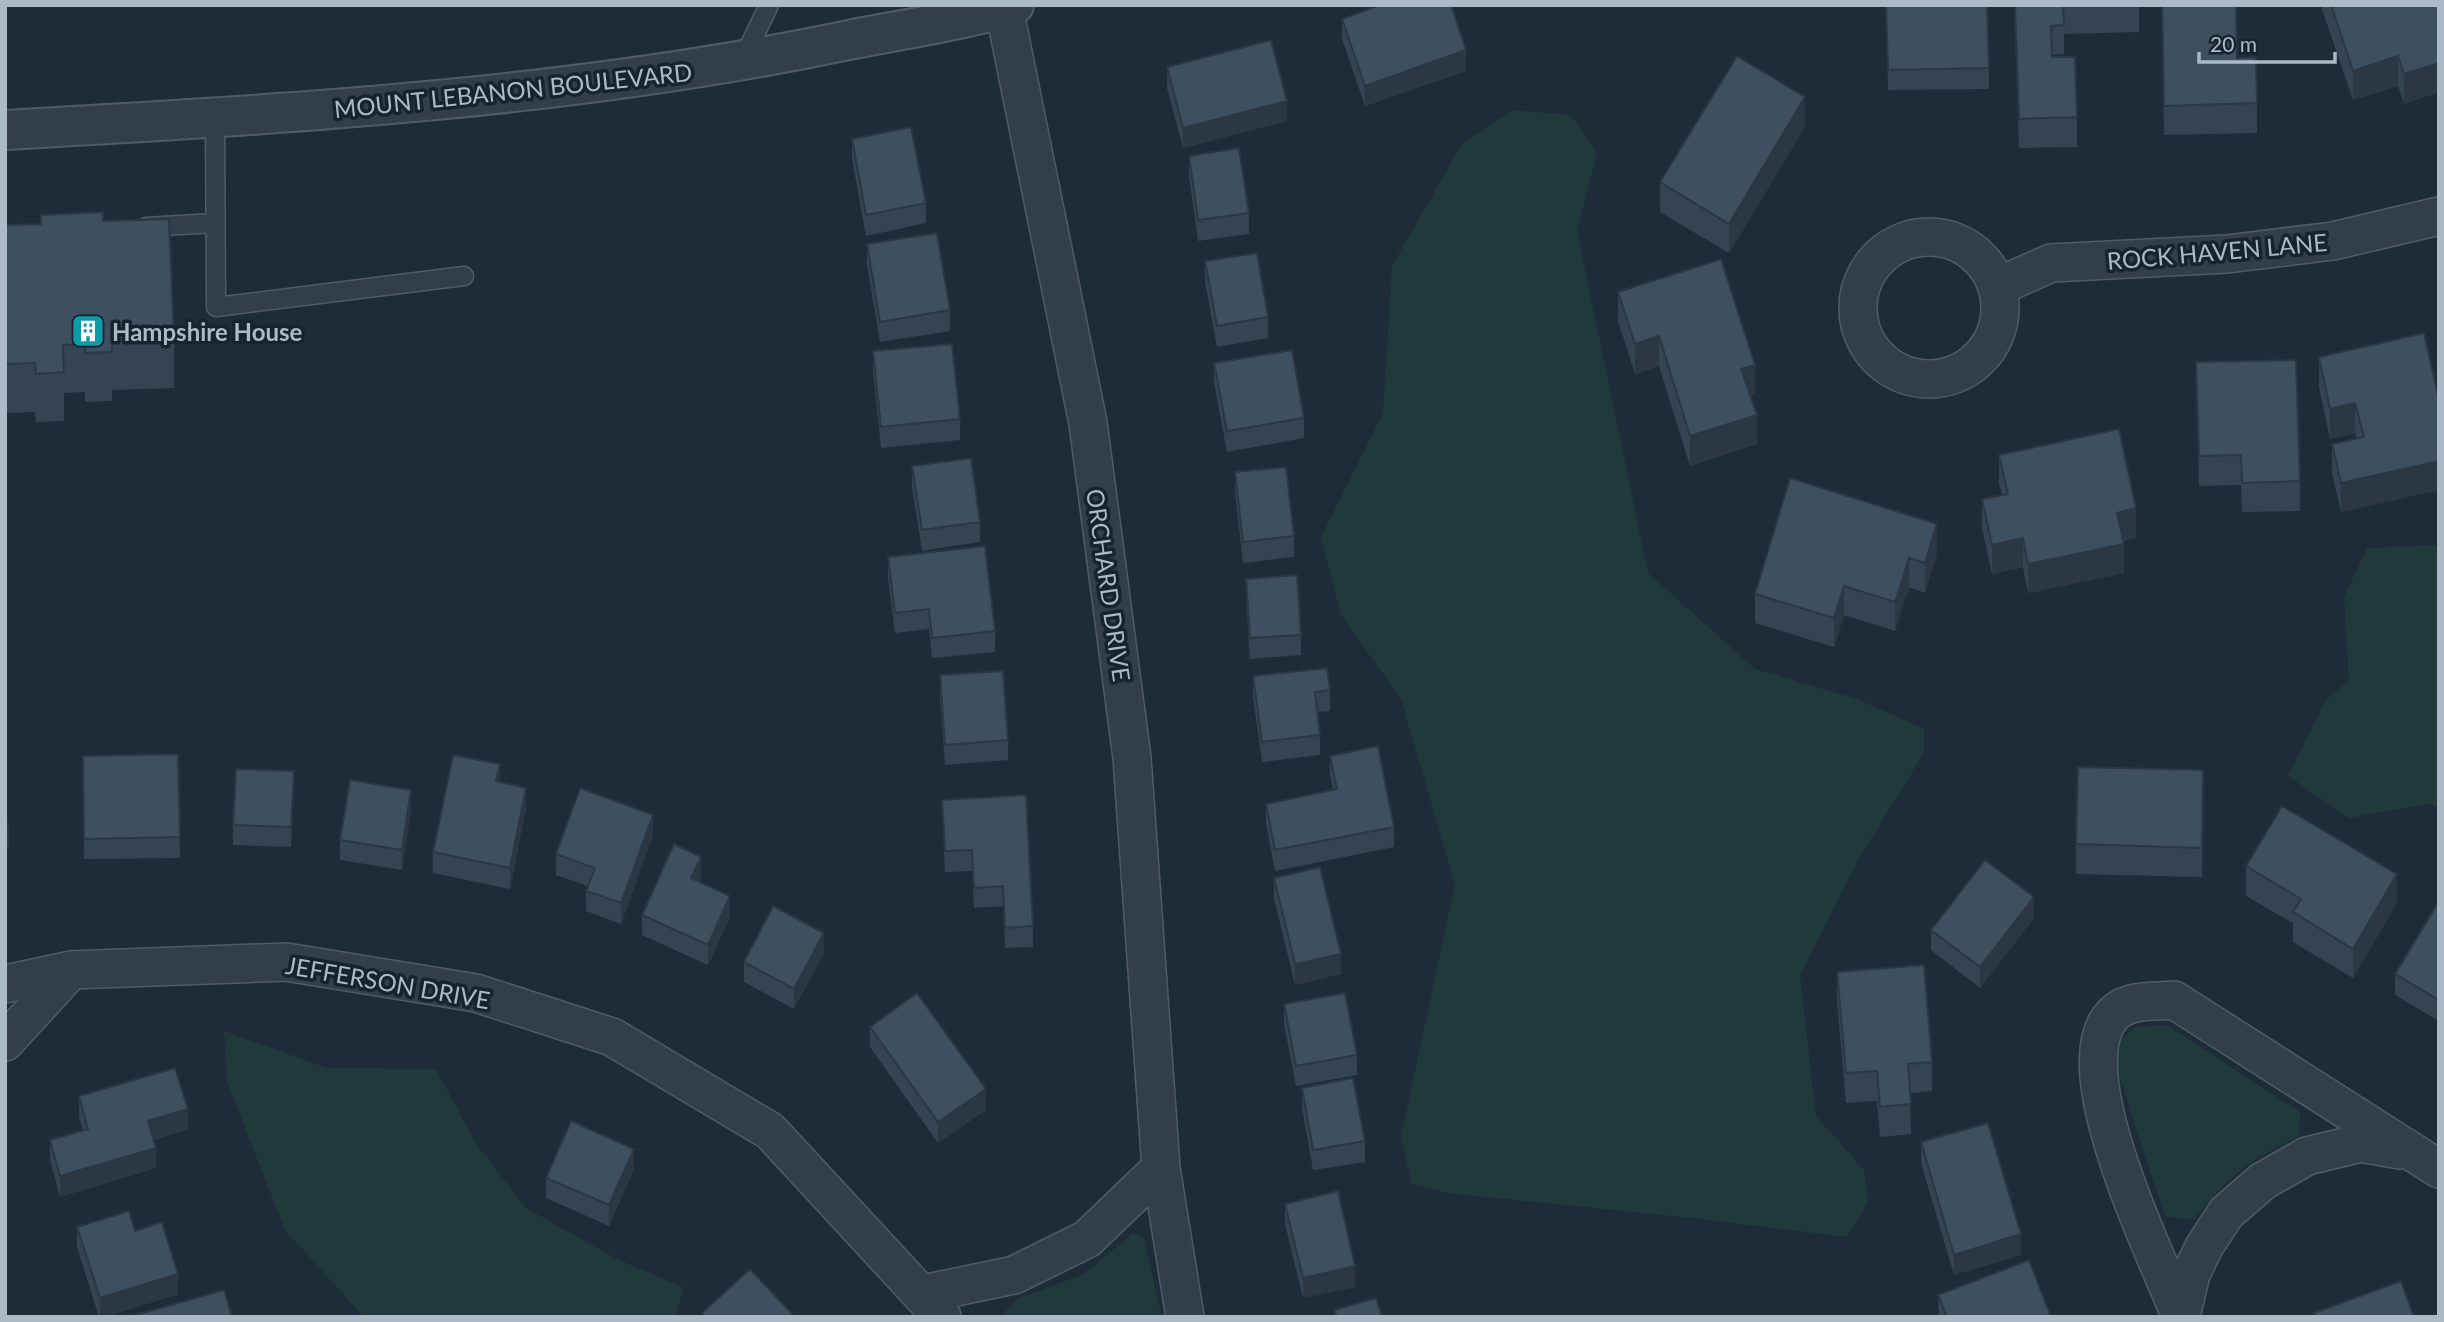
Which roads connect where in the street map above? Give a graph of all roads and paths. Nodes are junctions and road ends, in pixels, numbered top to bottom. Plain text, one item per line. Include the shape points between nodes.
1 (769, 5) edge
2 (1009, 7) edge
3 (741, 63) junction
4 (215, 118) junction
5 (5, 130) edge
6 (2439, 216) edge
7 (215, 223) junction
8 (124, 228) edge
9 (464, 276) dead end
10 (1997, 287) dead end
11 (71, 970) junction
12 (5, 984) edge
13 (5, 1042) edge
14 (2425, 1160) edge
15 (1161, 1168) junction
16 (933, 1305) edge
17 (1185, 1317) edge
18 (2181, 1317) edge

1 - 3 lane
2 - 3 street, MOUNT LEBANON BOULEVARD
2 - 15 street, ORCHARD DRIVE via 1088,423 1132,758
3 - 4 street, MOUNT LEBANON BOULEVARD via 316,112
4 - 5 street, MOUNT LEBANON BOULEVARD
4 - 7 lane
6 - 10 street, ROCK HAVEN LANE via 2307,245 2052,264
7 - 8 lane
7 - 9 lane via 216,307
11 - 12 street, JEFFERSON DRIVE
11 - 13 street
11 - 16 street, JEFFERSON DRIVE via 286,962 476,993 612,1037 770,1132
14 - 18 street via 2361,1143 2307,1156 2263,1181 2226,1213 2204,1247
14 - 18 street via 2174,1000 2130,1003 2115,1012 2103,1036 2098,1064 2104,1114 2119,1164
15 - 16 street via 1087,1239 1014,1275
15 - 17 street, ORCHARD DRIVE

